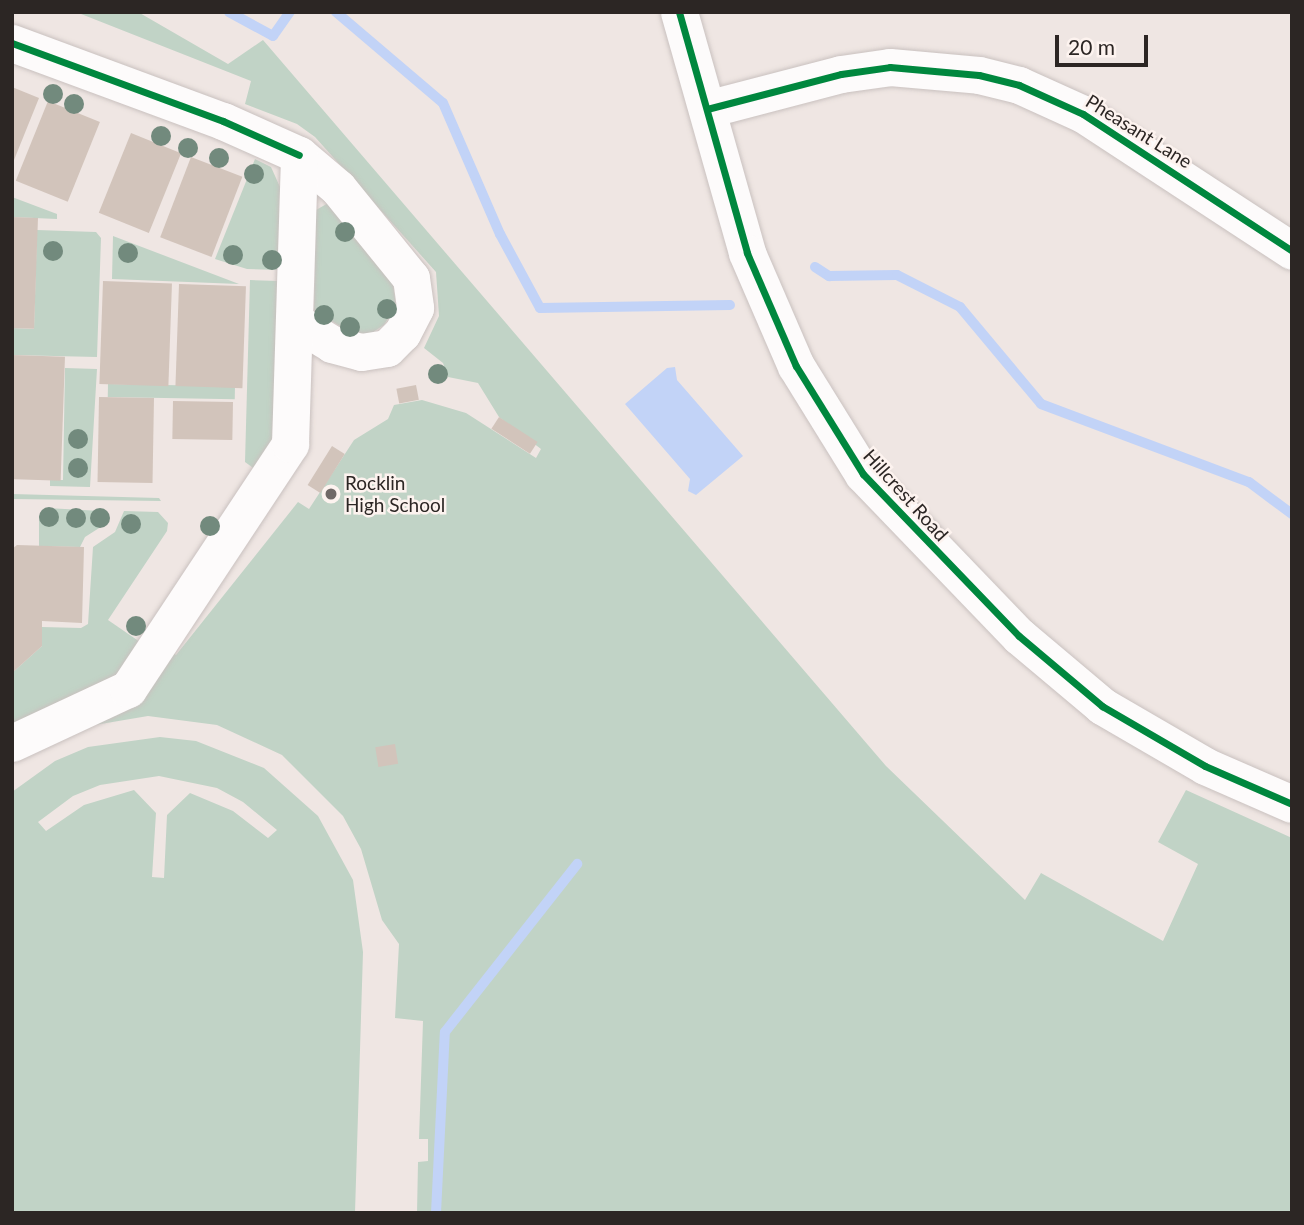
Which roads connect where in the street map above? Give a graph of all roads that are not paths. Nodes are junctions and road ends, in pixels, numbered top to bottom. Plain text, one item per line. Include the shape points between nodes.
1 (680, 12) edge
2 (12, 43) edge
3 (707, 109) junction
4 (299, 155) junction
5 (1292, 251) edge
6 (296, 322) junction
7 (12, 743) edge
8 (1292, 804) edge

1 - 3 street, Hillcrest Road
2 - 4 street via 223,121
3 - 5 street, Pheasant Lane via 841,74 890,67 979,75 1019,85 1083,114
3 - 8 street, Hillcrest Road via 752,265 796,366 863,474 1018,636 1102,706 1205,766
4 - 6 street
4 - 6 street via 338,188 411,278 415,308 402,333 387,348 361,352 332,344
6 - 7 street via 290,444 166,635 128,689

